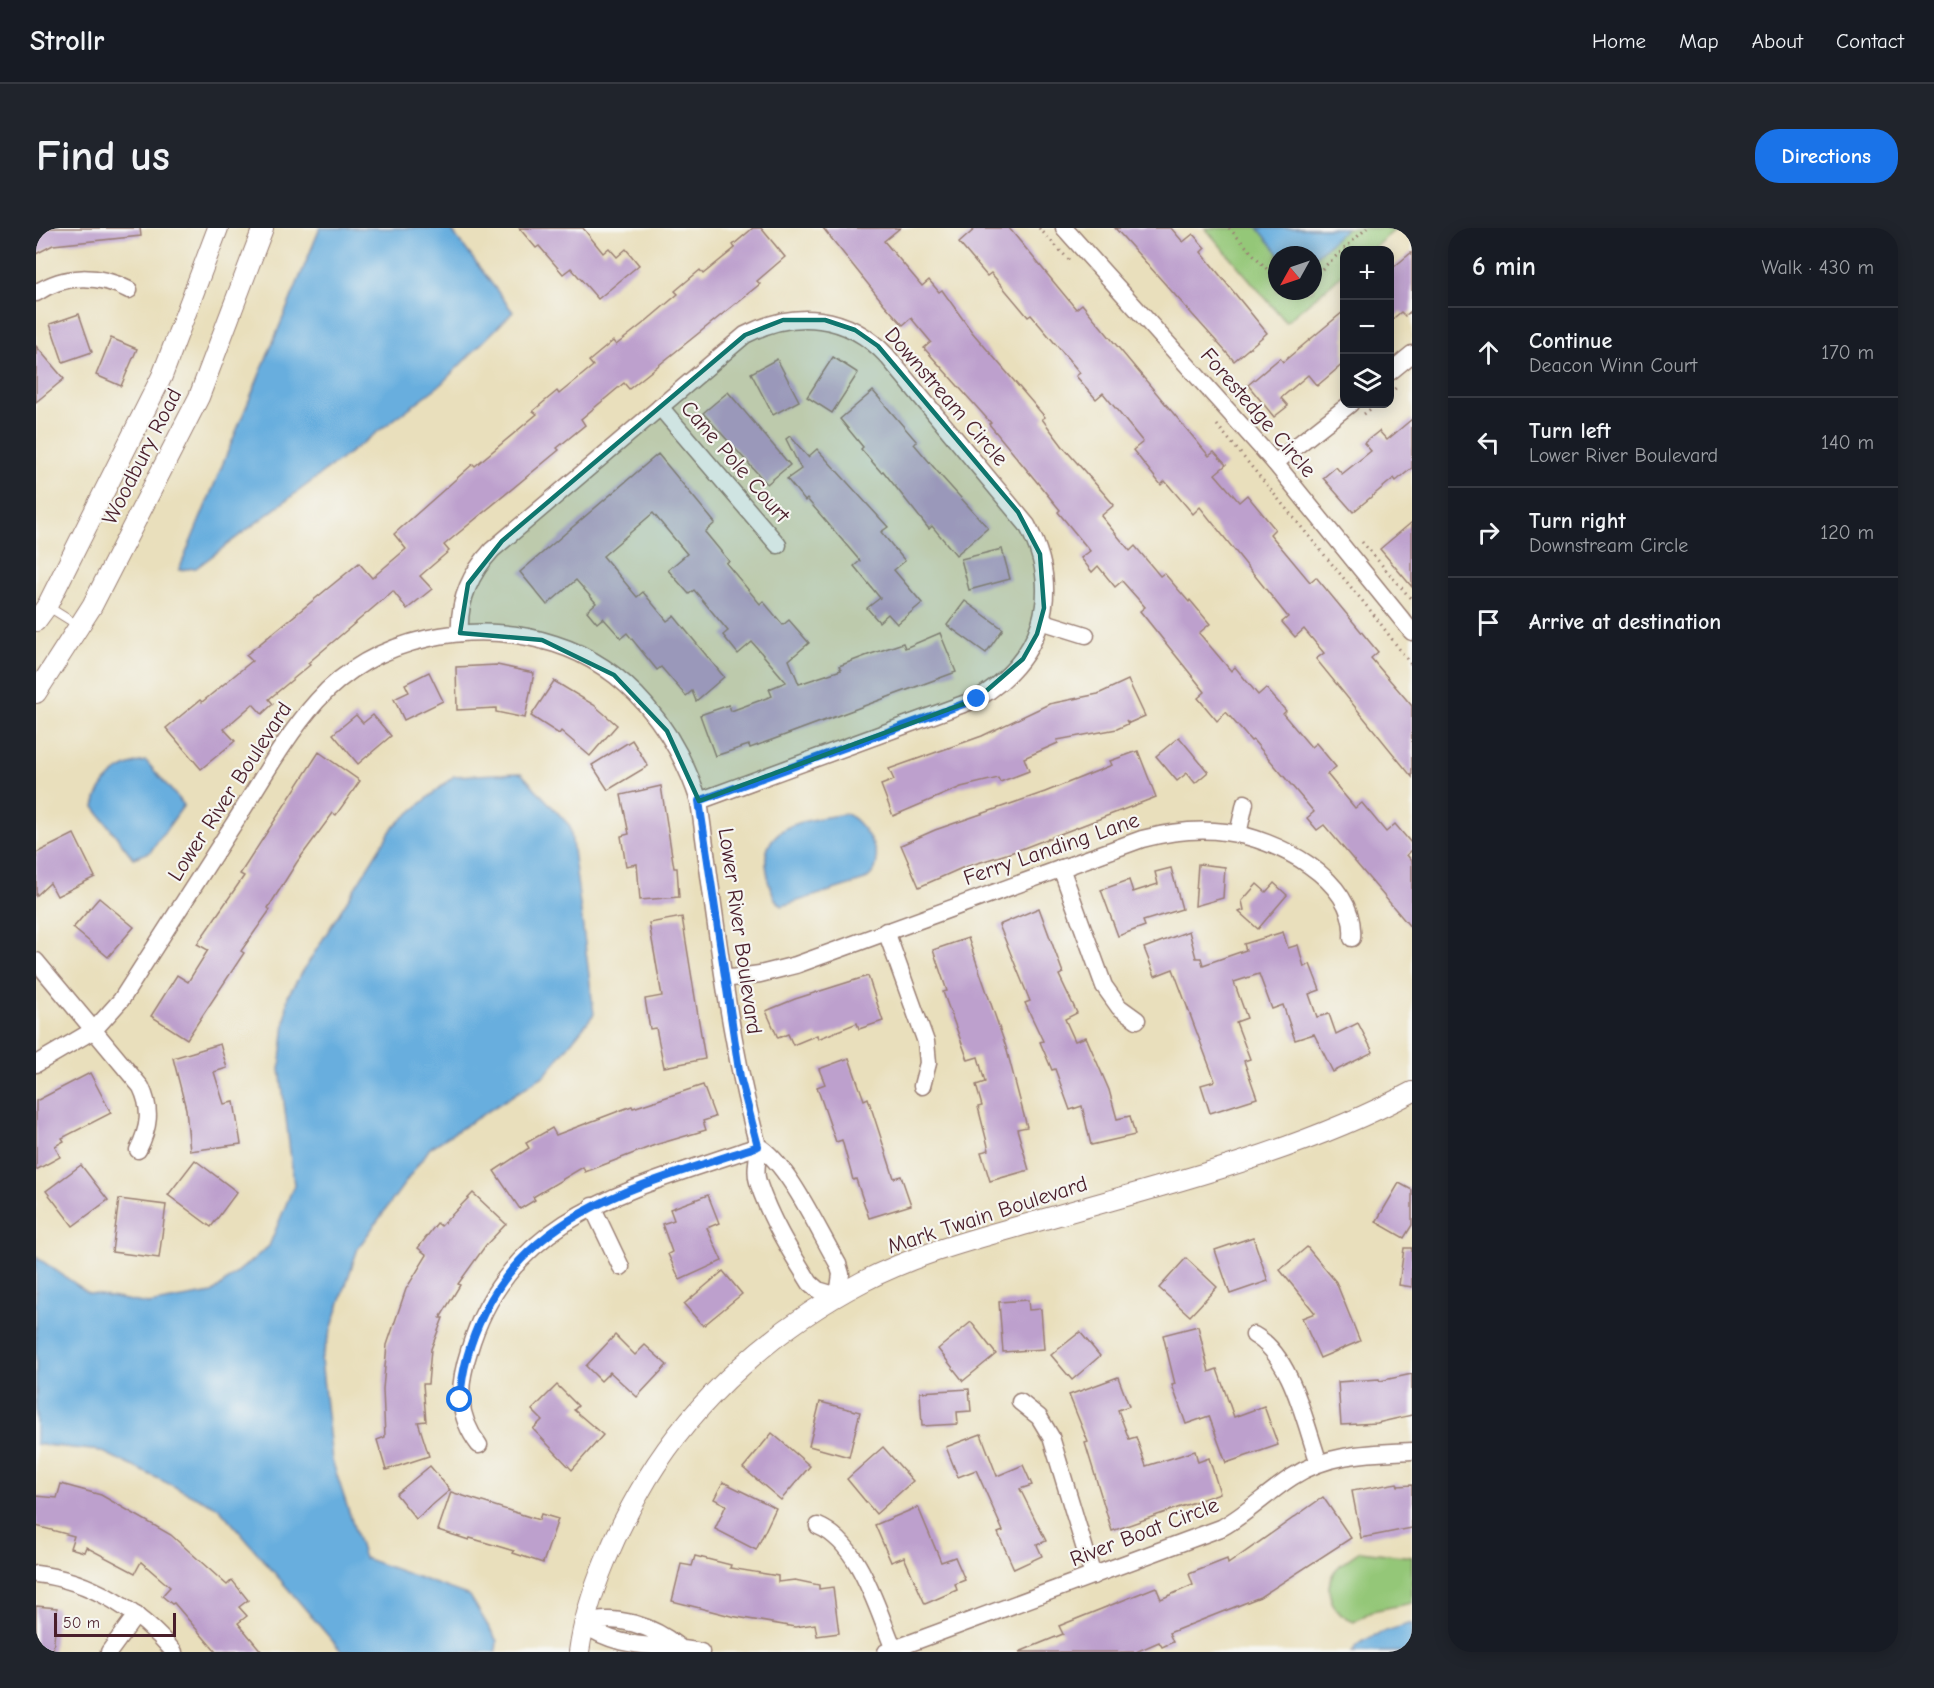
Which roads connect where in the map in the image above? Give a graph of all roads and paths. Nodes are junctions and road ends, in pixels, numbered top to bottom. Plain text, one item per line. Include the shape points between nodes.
1 (218, 228) edge
2 (263, 228) edge
3 (1039, 228) edge
4 (1064, 228) edge
5 (1229, 228) edge
6 (1367, 228) edge
7 (1070, 262) dead end
8 (1322, 269) edge
9 (1268, 270) edge
10 (129, 290) dead end
11 (36, 293) edge
12 (1412, 354) edge
13 (1394, 368) edge
14 (660, 407) junction
15 (1355, 410) edge
16 (1215, 423) dead end
17 (1275, 463) junction
18 (1359, 538) dead end
19 (778, 545) dead end
20 (1412, 600) edge
21 (40, 608) edge
22 (1041, 621) junction
23 (80, 626) junction
24 (1411, 628) edge
25 (460, 633) junction
26 (1086, 635) dead end
27 (1412, 666) edge
28 (36, 693) edge
29 (699, 801) junction
30 (1245, 803) dead end
31 (1238, 834) junction
32 (1061, 868) junction
33 (886, 931) junction
34 (1352, 938) dead end
35 (36, 962) edge
36 (724, 979) junction
37 (1137, 1020) dead end
38 (94, 1030) junction
39 (36, 1064) edge
40 (922, 1086) dead end
41 (1412, 1092) edge
42 (758, 1146) junction
43 (138, 1150) dead end
44 (592, 1206) junction
45 (621, 1267) dead end
46 (838, 1296) junction
47 (1254, 1335) dead end
48 (1020, 1402) dead end
49 (479, 1445) dead end
50 (1412, 1451) edge
51 (1319, 1463) junction
52 (818, 1526) dead end
53 (36, 1574) edge
54 (1093, 1576) junction
55 (136, 1616) junction
56 (583, 1624) junction
57 (679, 1647) junction
58 (890, 1651) edge
59 (109, 1652) edge
60 (174, 1652) edge
61 (579, 1652) edge
62 (701, 1652) edge

1 - 21 street, Woodbury Road via 162,376
2 - 23 street, Woodbury Road via 199,397
3 - 7 path
4 - 17 street, Forestedge Circle
5 - 9 path
6 - 8 path
10 - 11 street via 94,277 69,279
12 - 13 street
14 - 19 street, Cane Pole Court
14 - 22 street, Downstream Circle via 734,344 758,329 783,320 811,318 855,330 887,356 1027,525 1044,569
14 - 25 street, Downstream Circle via 482,561 463,597
15 - 17 street
16 - 27 path via 1360,597
17 - 24 street, Forestedge Circle
18 - 20 path
21 - 23 lane
22 - 26 street
22 - 29 street, Downstream Circle via 1023,659 977,699
23 - 28 street, Woodbury Road
25 - 29 street, Lower River Boulevard via 503,633 542,640 577,653 614,675 668,731 686,764
25 - 38 street, Lower River Boulevard via 387,651 352,672 319,699 293,732 121,1000
29 - 36 street, Lower River Boulevard
30 - 31 street
31 - 32 street, Ferry Landing Lane via 1201,830 1156,835
31 - 34 street, Ferry Landing Lane via 1282,850 1328,882 1351,914
32 - 33 street, Ferry Landing Lane
32 - 37 street via 1104,986 1119,1006
33 - 36 street, Ferry Landing Lane via 787,967
33 - 40 street via 926,1042 928,1063
35 - 38 street
36 - 42 street, Lower River Boulevard via 745,1101
38 - 39 street, Lower River Boulevard
38 - 43 street via 146,1098 149,1119
41 - 46 street, Mark Twain Boulevard via 1270,1152 940,1250
42 - 44 street
42 - 46 street via 781,1167 838,1264 842,1274
42 - 46 street, Lower River Boulevard via 756,1179 776,1226 810,1283
44 - 45 street
44 - 49 street via 553,1229 519,1259 479,1323 463,1371 460,1400 465,1425
46 - 56 street, Mark Twain Boulevard via 749,1361 667,1447 624,1518
47 - 51 street via 1275,1351 1285,1368
48 - 54 street via 1040,1417 1051,1437
50 - 51 street, River Boat Circle via 1355,1455
51 - 54 street, River Boat Circle via 1294,1475 1221,1528
52 - 58 street via 837,1537 852,1554
53 - 55 street via 90,1589
54 - 58 street, River Boat Circle
55 - 59 street
55 - 60 street
56 - 57 street via 614,1618 652,1630
56 - 57 street via 614,1645 660,1651
56 - 61 street, Mark Twain Boulevard
57 - 62 street

